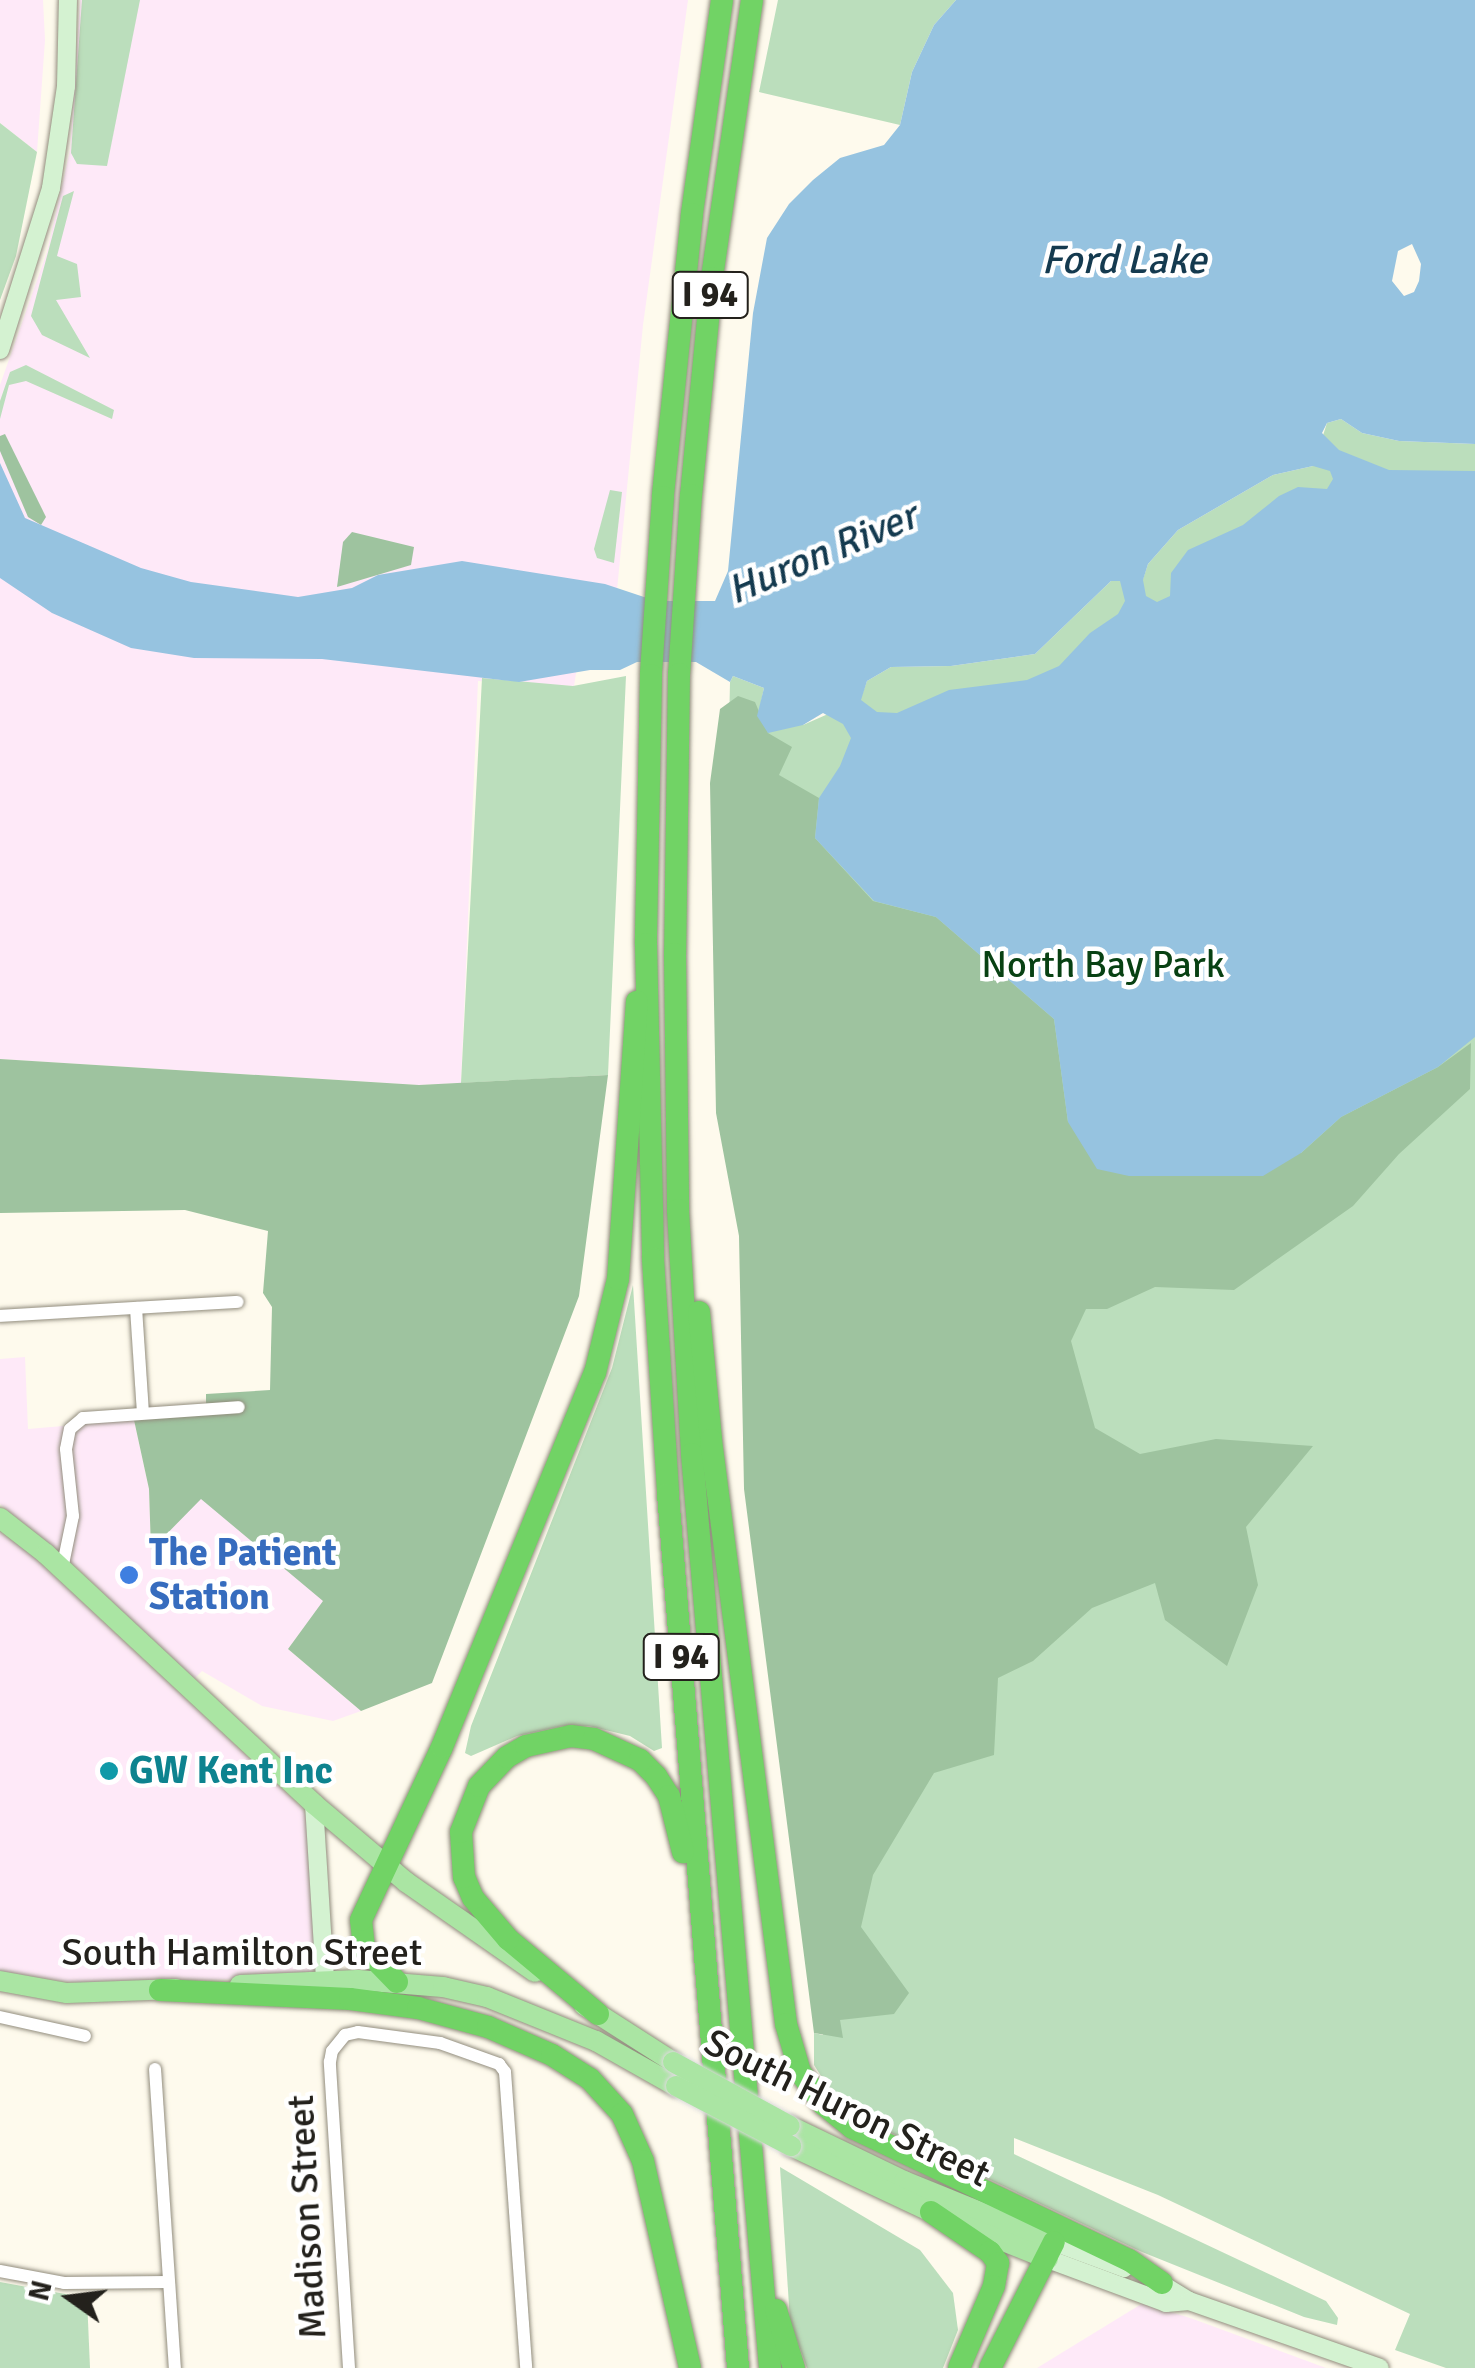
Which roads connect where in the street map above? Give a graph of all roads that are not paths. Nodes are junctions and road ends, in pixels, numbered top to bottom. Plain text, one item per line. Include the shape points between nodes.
1 (68, 0) edge
2 (722, 0) edge
3 (752, 0) edge
4 (0, 350) edge
5 (646, 944) junction
6 (678, 1210) junction
7 (238, 1302) dead end
8 (136, 1308) junction
9 (0, 1316) edge
10 (239, 1407) dead end
11 (143, 1413) junction
12 (0, 1518) edge
13 (62, 1569) junction
14 (314, 1804) junction
15 (387, 1864) junction
16 (702, 1919) junction
17 (324, 1980) junction
18 (0, 1981) edge
19 (397, 1982) junction
20 (160, 1990) junction
21 (598, 2014) junction
22 (0, 2017) edge
23 (85, 2036) dead end
24 (596, 2041) joint
25 (155, 2069) dead end
26 (790, 2136) junction
27 (931, 2212) junction
28 (1051, 2250) junction
29 (761, 2261) junction
30 (0, 2271) edge
31 (168, 2282) junction
32 (1162, 2282) junction
33 (1188, 2300) junction
34 (174, 2368) edge
35 (349, 2368) edge
36 (526, 2368) edge
37 (690, 2368) edge
38 (738, 2368) edge
39 (770, 2368) edge
40 (794, 2368) edge
41 (959, 2368) edge
42 (990, 2368) edge
43 (1380, 2368) edge

1 - 4 main road via 66,86 51,188
2 - 5 highway, I 94 via 676,357 656,591
3 - 6 highway, I 94 via 712,278 679,674
5 - 15 highway via 632,1034 618,1279 595,1374
5 - 16 highway, I 94 via 653,1259
6 - 29 highway, I 94 via 692,1454
6 - 32 highway via 695,1273 710,1440 786,2024 800,2072 823,2104 853,2128
7 - 8 street
8 - 9 street
8 - 11 street
10 - 11 street
11 - 13 street via 83,1418 70,1429 73,1516
12 - 13 main road, South Huron Street
13 - 14 main road, South Huron Street
14 - 15 main road, South Huron Street
14 - 17 main road
15 - 19 highway via 360,1934 370,1956
15 - 21 main road, South Huron Street via 488,1942
16 - 21 highway via 669,1796 640,1760 571,1736 526,1746 491,1770 468,1806 461,1832 462,1866 473,1898 508,1939
16 - 38 highway, I 94
17 - 19 main road, South Hamilton Street
17 - 20 main road, South Hamilton Street
18 - 20 main road, South Hamilton Street via 67,1993
19 - 24 main road, South Hamilton Street via 487,1997
20 - 37 highway via 350,1998 418,2008 500,2032 590,2079 622,2114 639,2148
21 - 26 main road, South Huron Street, bridge
22 - 23 street
24 - 26 main road, South Huron Street, bridge via 676,2086
25 - 31 street
26 - 27 main road, South Huron Street
26 - 28 main road, South Huron Street
27 - 28 main road, South Huron Street
27 - 41 highway via 998,2263
28 - 32 main road, South Huron Street
28 - 33 main road, South Huron Street via 1166,2302
28 - 42 highway
29 - 39 highway, I 94
29 - 40 highway
30 - 31 street via 78,2284
31 - 34 street
32 - 33 main road, South Huron Street
33 - 43 main road
35 - 36 street, Madison Street via 330,2062 346,2035 374,2032 440,2042 505,2072

